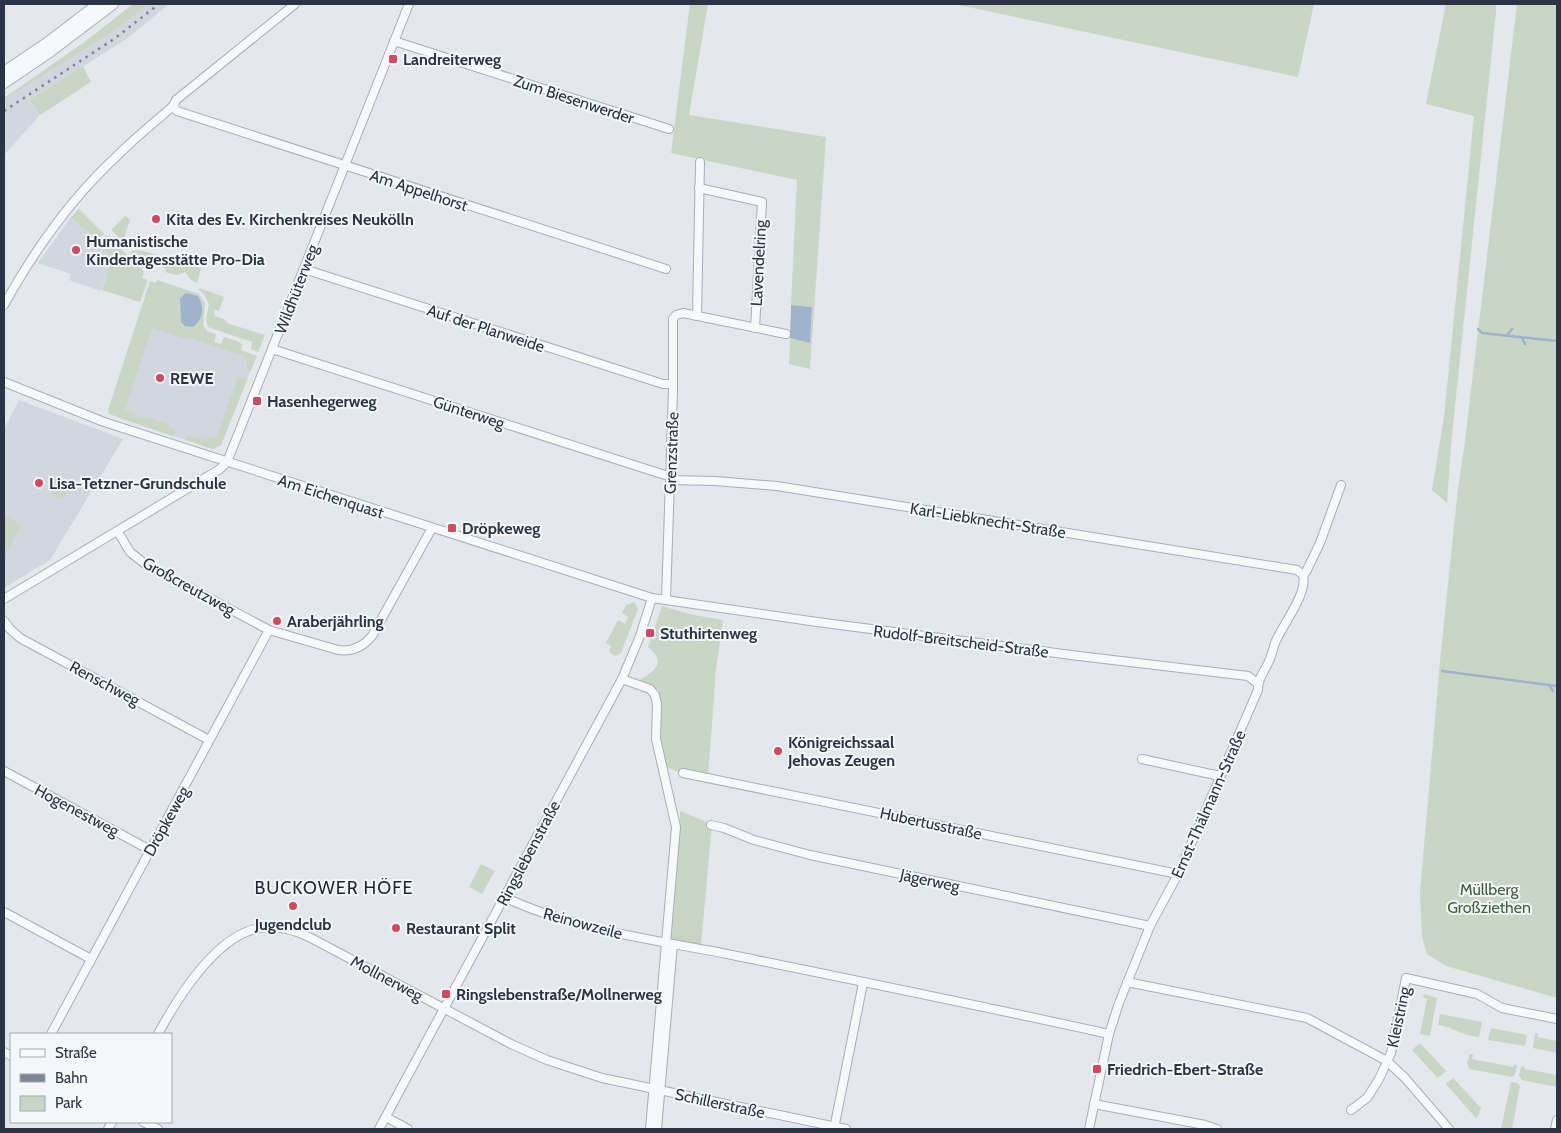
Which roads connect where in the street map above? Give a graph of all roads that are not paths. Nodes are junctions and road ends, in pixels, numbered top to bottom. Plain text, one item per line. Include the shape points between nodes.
1 (98, 4) edge
2 (113, 4) edge
3 (294, 4) edge
4 (409, 4) edge
5 (394, 41) junction
6 (4, 72) edge
7 (4, 83) edge
8 (173, 106) junction
9 (669, 129) dead end
10 (700, 162) dead end
11 (344, 165) junction
12 (699, 188) junction
13 (304, 269) junction
14 (666, 269) dead end
15 (4, 305) edge
16 (683, 313) joint
17 (697, 316) junction
18 (755, 328) junction
19 (786, 334) dead end
20 (272, 349) junction
21 (4, 382) edge
22 (668, 384) dead end
23 (227, 462) junction
24 (668, 477) junction
25 (1341, 485) dead end
26 (432, 528) junction
27 (118, 532) junction
28 (1303, 575) junction
29 (652, 598) junction
30 (4, 599) edge
31 (664, 599) junction
32 (4, 621) edge
33 (269, 630) junction
34 (622, 679) junction
35 (1257, 683) junction
36 (210, 740) junction
37 (1142, 759) dead end
38 (4, 771) edge
39 (683, 773) dead end
40 (1220, 776) junction
41 (711, 825) dead end
42 (150, 850) junction
43 (1178, 874) junction
44 (504, 897) junction
45 (4, 912) edge
46 (1150, 926) junction
47 (669, 944) junction
48 (91, 959) junction
49 (863, 982) junction
50 (1127, 982) junction
51 (444, 1008) junction
52 (1557, 1019) edge
53 (52, 1033) edge
54 (159, 1033) edge
55 (1108, 1034) junction
56 (1387, 1061) junction
57 (656, 1090) junction
58 (1094, 1104) junction
59 (1351, 1110) dead end
60 (386, 1117) junction
61 (1557, 1120) edge
62 (145, 1123) edge
63 (834, 1128) edge
64 (158, 1129) edge
65 (379, 1129) edge
66 (408, 1129) edge
67 (650, 1129) edge
68 (657, 1129) edge
69 (846, 1129) edge
70 (1089, 1129) edge
71 (1217, 1129) edge
72 (1449, 1129) edge
73 (1555, 1129) edge

1 - 6 street
2 - 7 street
3 - 8 street via 176,100
4 - 5 street, Wildhüterweg
5 - 9 street, Zum Biesenwerder
5 - 11 street, Wildhüterweg
8 - 11 street, Am Appelhorst via 177,111
8 - 15 street via 118,154 74,202 36,252
10 - 12 street
11 - 13 street, Wildhüterweg
11 - 14 street, Am Appelhorst
12 - 17 street
12 - 18 street, Lavendelring via 762,202
13 - 20 street, Wildhüterweg
13 - 22 street, Auf der Planweide
16 - 17 street, Lavendelring
16 - 24 street, Grenzstraße via 676,315 672,324 673,390
17 - 18 street, Lavendelring
18 - 19 street, Lavendelring
20 - 23 street, Wildhüterweg
20 - 24 street, Günterweg
21 - 23 street, Am Eichenquast via 104,422
23 - 26 street, Am Eichenquast
23 - 27 street
24 - 28 street, Karl-Liebknecht-Straße via 777,486 1297,570
24 - 31 street, Grenzstraße
25 - 28 street, Ernst-Thälmann-Straße via 1320,543
26 - 29 street, Am Eichenquast
26 - 33 street via 372,636 358,648 344,651 328,648
27 - 30 street
27 - 33 street, Großcreutzweg via 130,552 145,564
28 - 35 street, Ernst-Thälmann-Straße via 1296,603
29 - 31 street, Am Eichenquast
29 - 34 street, Ringslebenstraße
31 - 35 street, Rudolf-Breitscheid-Straße via 808,621 1248,676
32 - 36 street, Renschweg via 20,638
33 - 36 street, Dröpkeweg
34 - 44 street, Ringslebenstraße
34 - 47 street via 650,689 656,699 656,739 676,827
35 - 40 street, Ernst-Thälmann-Straße via 1258,690
36 - 42 street, Dröpkeweg
37 - 40 street
38 - 42 street, Hogenestweg
39 - 43 street, Hubertusstraße
40 - 43 street, Ernst-Thälmann-Straße
41 - 46 street, Jägerweg via 810,855
42 - 48 street, Dröpkeweg
43 - 46 street, Ernst-Thälmann-Straße
44 - 47 street, Reinowzeile via 552,916
44 - 51 street, Ringslebenstraße
45 - 48 street
46 - 50 street, Ernst-Thälmann-Straße
47 - 49 street
47 - 57 street
48 - 53 street, Dröpkeweg
49 - 55 street
49 - 63 street
50 - 55 street, Ernst-Thälmann-Straße
50 - 56 street via 1307,1018
51 - 54 street, Mollnerweg via 311,938 289,929 268,926 237,937 211,959 187,986
51 - 57 street, Mollnerweg via 547,1060 602,1078
51 - 60 street, Ringslebenstraße
52 - 56 street, Kleistring via 1502,1008 1477,994 1406,978
55 - 58 street, Ernst-Thälmann-Straße
56 - 59 street, Kleistring via 1366,1098
56 - 72 street
57 - 63 street, Schillerstraße
57 - 67 street
57 - 68 street
58 - 70 street, Ernst-Thälmann-Straße
58 - 71 street
60 - 65 street, Ringslebenstraße
60 - 66 street
61 - 73 street
62 - 64 street
63 - 69 street, Schillerstraße

